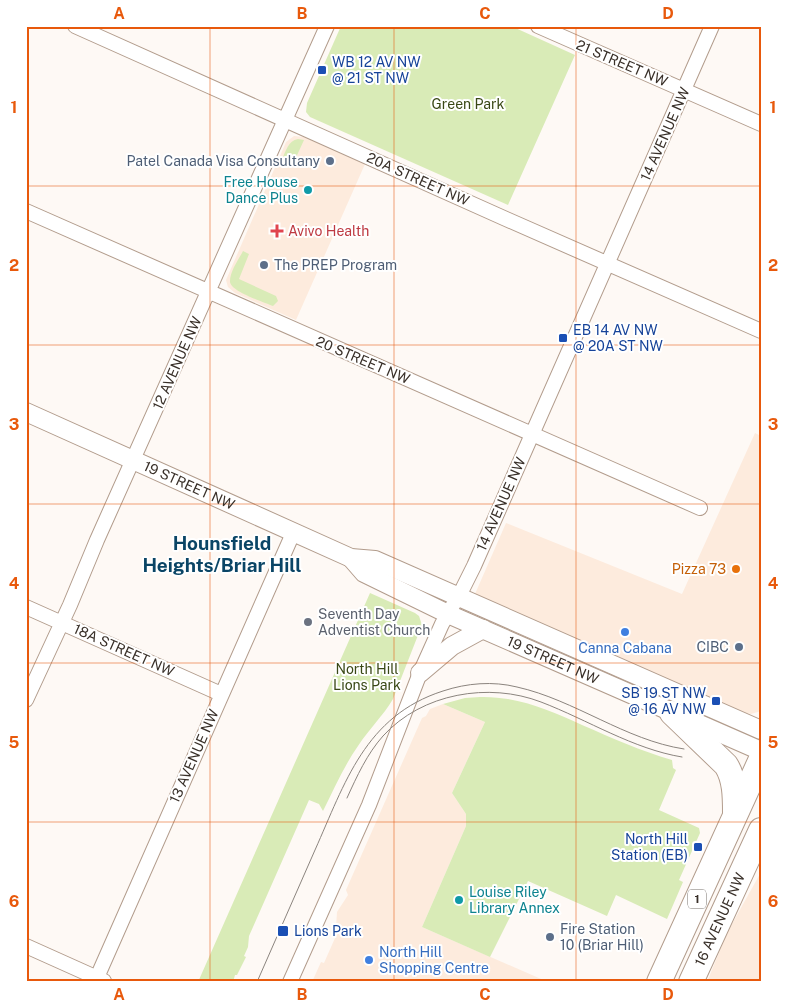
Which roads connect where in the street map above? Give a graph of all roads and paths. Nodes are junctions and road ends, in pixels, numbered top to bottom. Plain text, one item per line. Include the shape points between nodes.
1 (75, 26) edge
2 (327, 26) edge
3 (538, 26) edge
4 (712, 26) edge
5 (684, 90) junction
6 (285, 120) junction
7 (761, 124) edge
8 (26, 211) edge
9 (608, 263) junction
10 (209, 292) junction
11 (761, 331) edge
12 (26, 412) edge
13 (532, 434) junction
14 (133, 460) junction
15 (700, 508) dead end
16 (294, 531) junction
17 (352, 558) junction
18 (457, 598) junction
19 (26, 607) edge
20 (448, 614) junction
21 (62, 623) junction
22 (483, 629) junction
23 (420, 673) junction
24 (222, 694) junction
25 (26, 700) edge
26 (672, 713) junction
27 (761, 730) edge
28 (761, 751) edge
29 (761, 759) edge
30 (735, 816) junction
31 (761, 830) edge
32 (26, 946) edge
33 (99, 981) edge
34 (290, 982) edge
35 (659, 982) edge
36 (691, 982) edge

1 - 6 street, 20A STREET NW
2 - 6 street, 12 AVENUE NW
3 - 5 street, 21 STREET NW
4 - 5 street, 14 AVENUE NW
5 - 7 street, 21 STREET NW
5 - 9 street, 14 AVENUE NW
6 - 9 street, 20A STREET NW
6 - 10 street, 12 AVENUE NW
8 - 10 street, 20 STREET NW
9 - 11 street, 20A STREET NW
9 - 13 street, 14 AVENUE NW
10 - 13 street, 20 STREET NW
10 - 14 street, 12 AVENUE NW
12 - 14 street, 19 STREET NW
13 - 15 street, 20 STREET NW
13 - 18 street, 14 AVENUE NW
14 - 16 street, 19 STREET NW
14 - 21 street, 12 AVENUE NW
16 - 17 street, 19 STREET NW
16 - 24 street, 13 AVENUE NW
17 - 18 street, 19 STREET NW via 375,560
17 - 20 street, 19 STREET NW via 364,574
18 - 20 street, 14 AVENUE NW
18 - 27 street, 19 STREET NW
19 - 21 street, 18A STREET NW
20 - 22 street, 19 STREET NW
20 - 23 street, 14 AVENUE NW
21 - 24 street, 18A STREET NW
21 - 25 street, 12 AVENUE NW
22 - 23 street via 452,646
22 - 26 street, 19 STREET NW
23 - 34 street, 14 AVENUE NW via 369,805
24 - 33 street, 13 AVENUE NW
26 - 28 street, 19 STREET NW
26 - 30 highway via 724,762 731,773
29 - 30 highway, 1
30 - 35 highway, 1
31 - 36 highway, 16 AVENUE NW / 1
32 - 33 street

